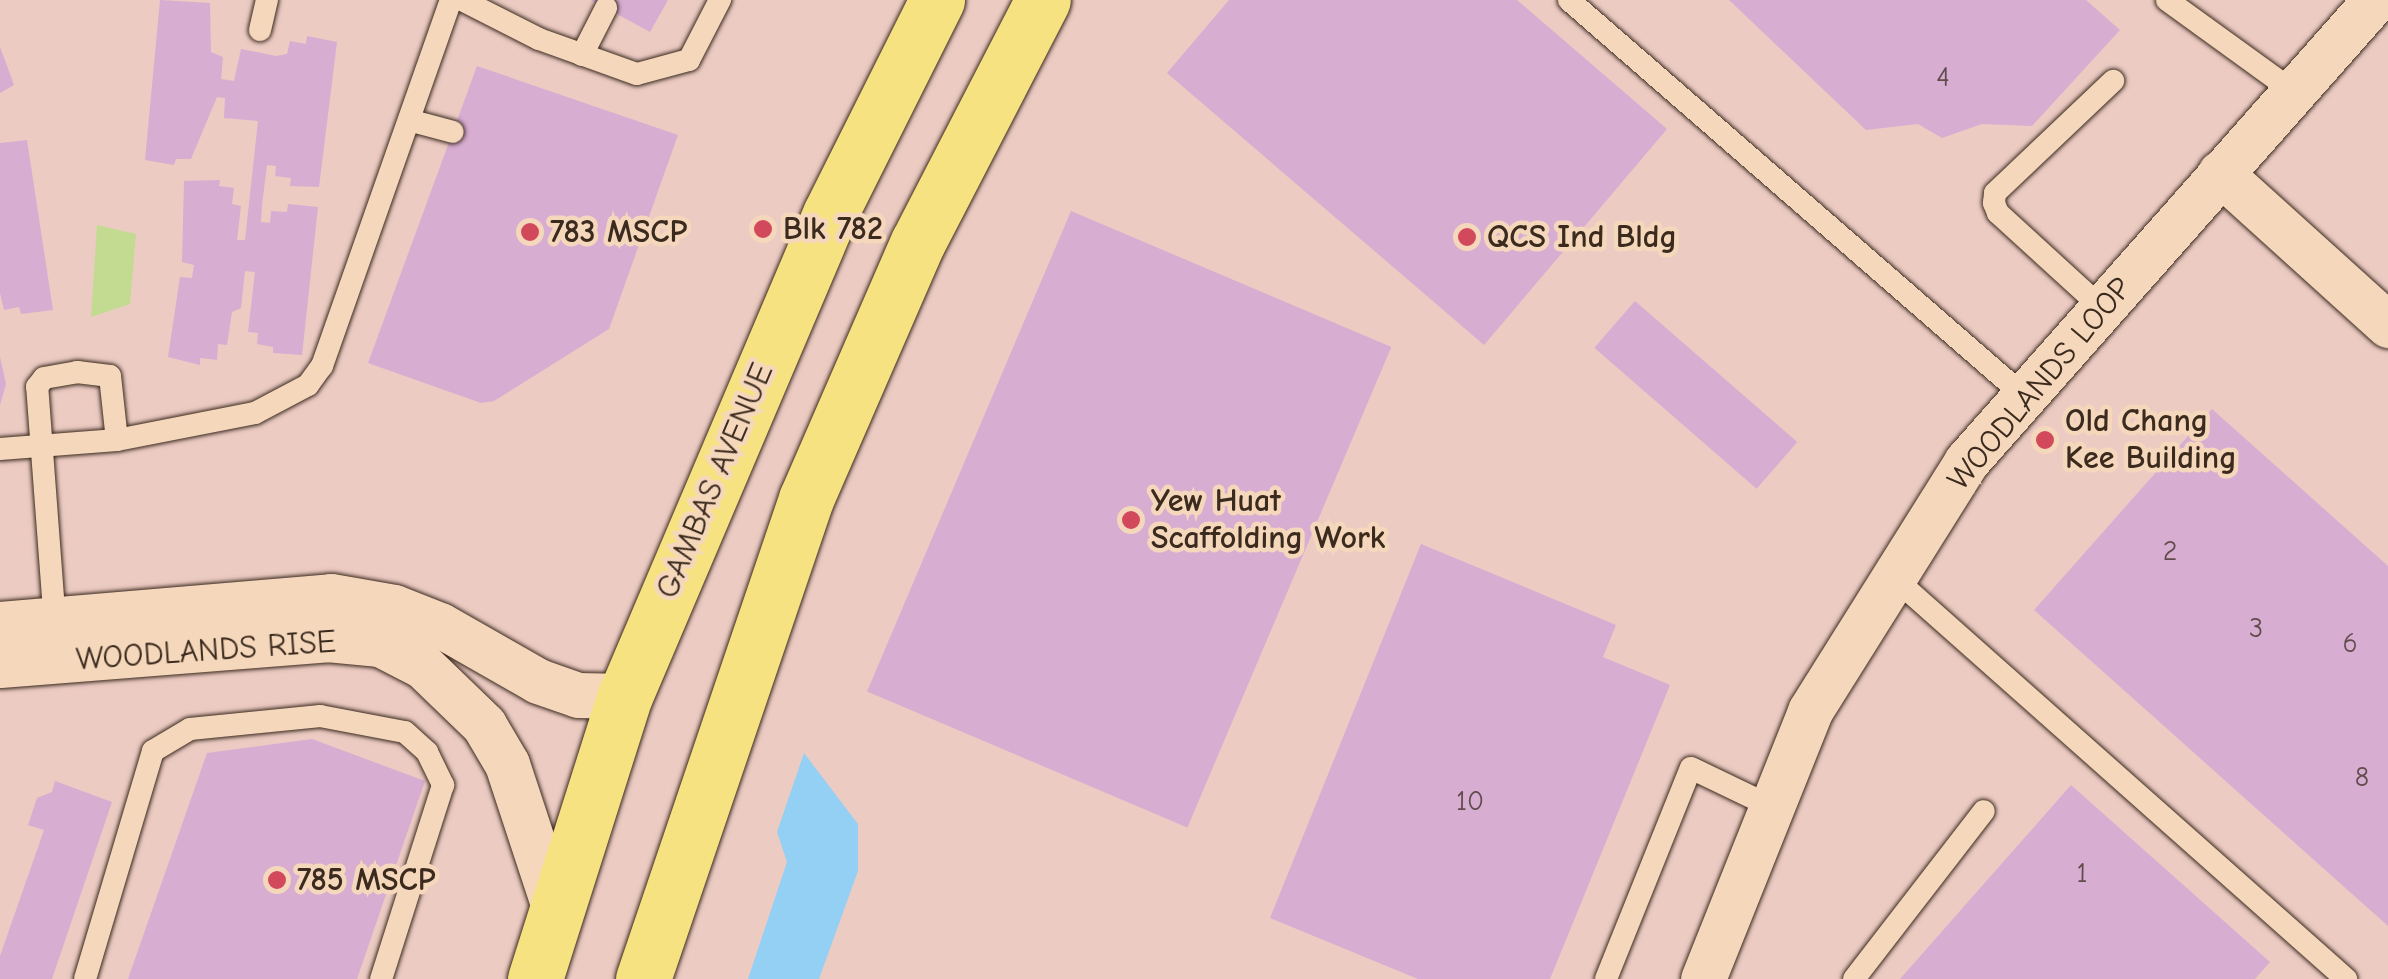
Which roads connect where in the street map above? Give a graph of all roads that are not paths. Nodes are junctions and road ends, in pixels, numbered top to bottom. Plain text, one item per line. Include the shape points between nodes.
1 (266, 0) edge
2 (720, 0) edge
3 (937, 0) edge
4 (1043, 0) edge
5 (1569, 0) edge
6 (2167, 0) edge
7 (2208, 0) edge
8 (2375, 0) edge
9 (466, 2) edge
10 (606, 8) dead end
11 (2191, 17) junction
12 (260, 30) dead end
13 (582, 55) junction
14 (2113, 81) dead end
15 (2294, 92) junction
16 (412, 121) junction
17 (452, 132) dead end
18 (2220, 174) junction
19 (2102, 308) junction
20 (2388, 325) edge
21 (2024, 396) junction
22 (117, 440) junction
23 (39, 446) junction
24 (0, 449) edge
25 (1893, 577) junction
26 (0, 624) edge
27 (56, 640) junction
28 (0, 665) edge
29 (625, 696) junction
30 (1772, 807) junction
31 (1984, 810) dead end
32 (555, 910) junction
33 (84, 979) edge
34 (381, 979) edge
35 (535, 979) edge
36 (643, 979) edge
37 (1606, 979) edge
38 (1703, 979) edge
39 (1854, 979) edge
40 (2346, 979) edge

1 - 12 lane
2 - 13 lane via 689,60 637,74
3 - 29 main road, GAMBAS AVENUE via 830,214
4 - 36 main road via 918,242 806,499
5 - 21 lane
6 - 11 lane
7 - 11 lane
8 - 15 street, WOODLANDS LOOP
9 - 13 lane
9 - 16 lane
10 - 13 lane
11 - 15 lane
14 - 19 lane via 1995,193 1994,203
15 - 18 street, WOODLANDS LOOP
16 - 17 lane
16 - 22 lane via 322,366 308,384 254,413
18 - 19 street, WOODLANDS LOOP
18 - 20 street
19 - 21 street, WOODLANDS LOOP
21 - 25 street, WOODLANDS LOOP via 1966,462
22 - 23 lane
22 - 23 lane via 110,376 77,372 44,378 37,387
23 - 24 lane
23 - 27 lane
25 - 30 street, WOODLANDS LOOP via 1810,711
25 - 40 lane
26 - 27 street, WOODLANDS RISE
27 - 28 street, WOODLANDS RISE
27 - 29 street, WOODLANDS RISE via 331,596 394,607 440,625 538,682 578,695
27 - 32 street, WOODLANDS RISE via 327,639 394,651 423,666 484,725 507,764
29 - 32 main road, GAMBAS AVENUE
30 - 37 lane via 1691,768
30 - 38 street, WOODLANDS LOOP
31 - 39 lane
32 - 35 main road, GAMBAS AVENUE
33 - 34 lane via 153,752 190,730 320,716 404,732 426,752 443,785

